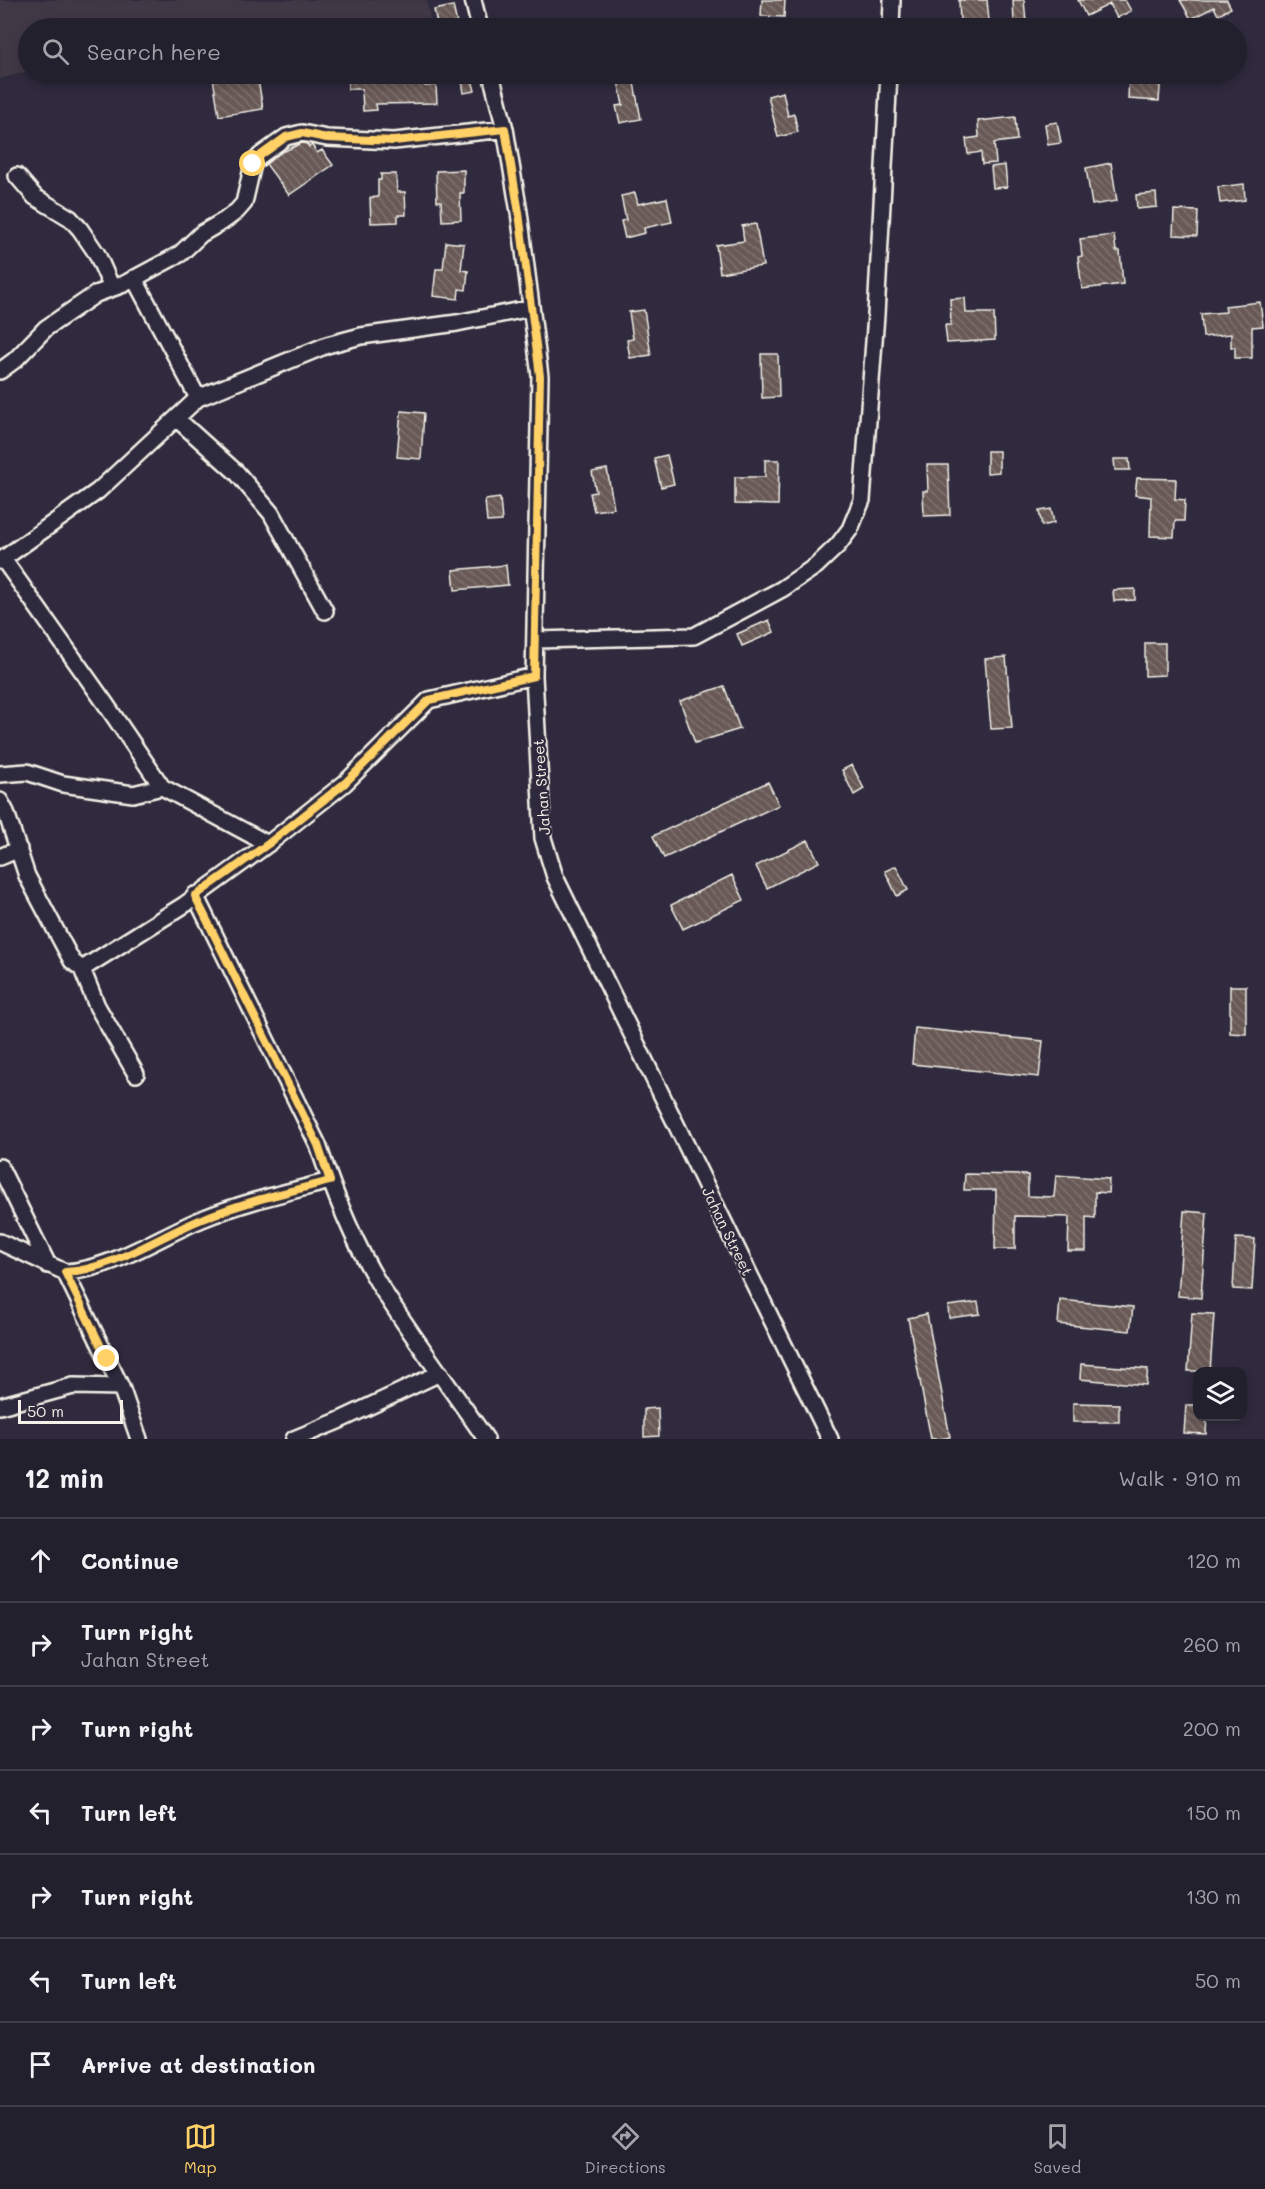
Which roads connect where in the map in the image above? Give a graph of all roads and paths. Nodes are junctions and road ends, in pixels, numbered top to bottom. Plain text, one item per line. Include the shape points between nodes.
1 (473, 0) edge
2 (892, 0) edge
3 (478, 18) edge
4 (891, 18) edge
5 (494, 84) edge
6 (888, 84) edge
7 (505, 129) junction
8 (17, 176) dead end
9 (134, 278) junction
10 (112, 288) junction
11 (531, 308) junction
12 (0, 370) edge
13 (198, 398) junction
14 (177, 419) junction
15 (1, 560) edge
16 (325, 611) dead end
17 (536, 640) junction
18 (534, 676) junction
19 (0, 774) edge
20 (162, 787) junction
21 (0, 801) edge
22 (268, 844) junction
23 (19, 849) junction
24 (0, 857) edge
25 (195, 896) junction
26 (82, 969) junction
27 (136, 1074) dead end
28 (0, 1167) edge
29 (330, 1181) junction
30 (0, 1243) edge
31 (48, 1265) junction
32 (65, 1272) junction
33 (440, 1373) junction
34 (121, 1387) junction
35 (0, 1406) edge
36 (139, 1439) edge
37 (294, 1439) edge
38 (486, 1439) edge
39 (830, 1439) edge

1 - 3 street
2 - 4 street
5 - 7 street, Jahan Street
6 - 17 street via 862,500 850,529 816,566 694,636
7 - 9 street via 394,141 302,133 286,137 253,164 244,203 237,211 201,234 180,254
7 - 11 street, Jahan Street
8 - 10 street via 35,197 70,218 80,229 97,254
9 - 10 street
9 - 13 street
10 - 12 street via 96,294 46,328
11 - 13 street via 327,345
11 - 17 street, Jahan Street via 540,376
13 - 14 street
14 - 15 street via 98,491
14 - 16 street via 237,473 271,513
15 - 20 street
17 - 18 street, Jahan Street
18 - 22 street via 429,700 345,783
18 - 39 street, Jahan Street via 543,838 555,877
19 - 20 street via 27,772 63,784 133,794
20 - 22 street
21 - 23 street
22 - 25 street
23 - 24 street
23 - 26 street via 27,876 52,925 72,961
25 - 26 street
25 - 29 street via 314,1136
26 - 27 street via 97,1006
28 - 31 street
29 - 32 street via 204,1218 114,1259
29 - 33 street via 379,1283
30 - 31 street
31 - 32 street
32 - 34 street
33 - 37 street
33 - 38 street
34 - 35 street via 73,1386
34 - 36 street

